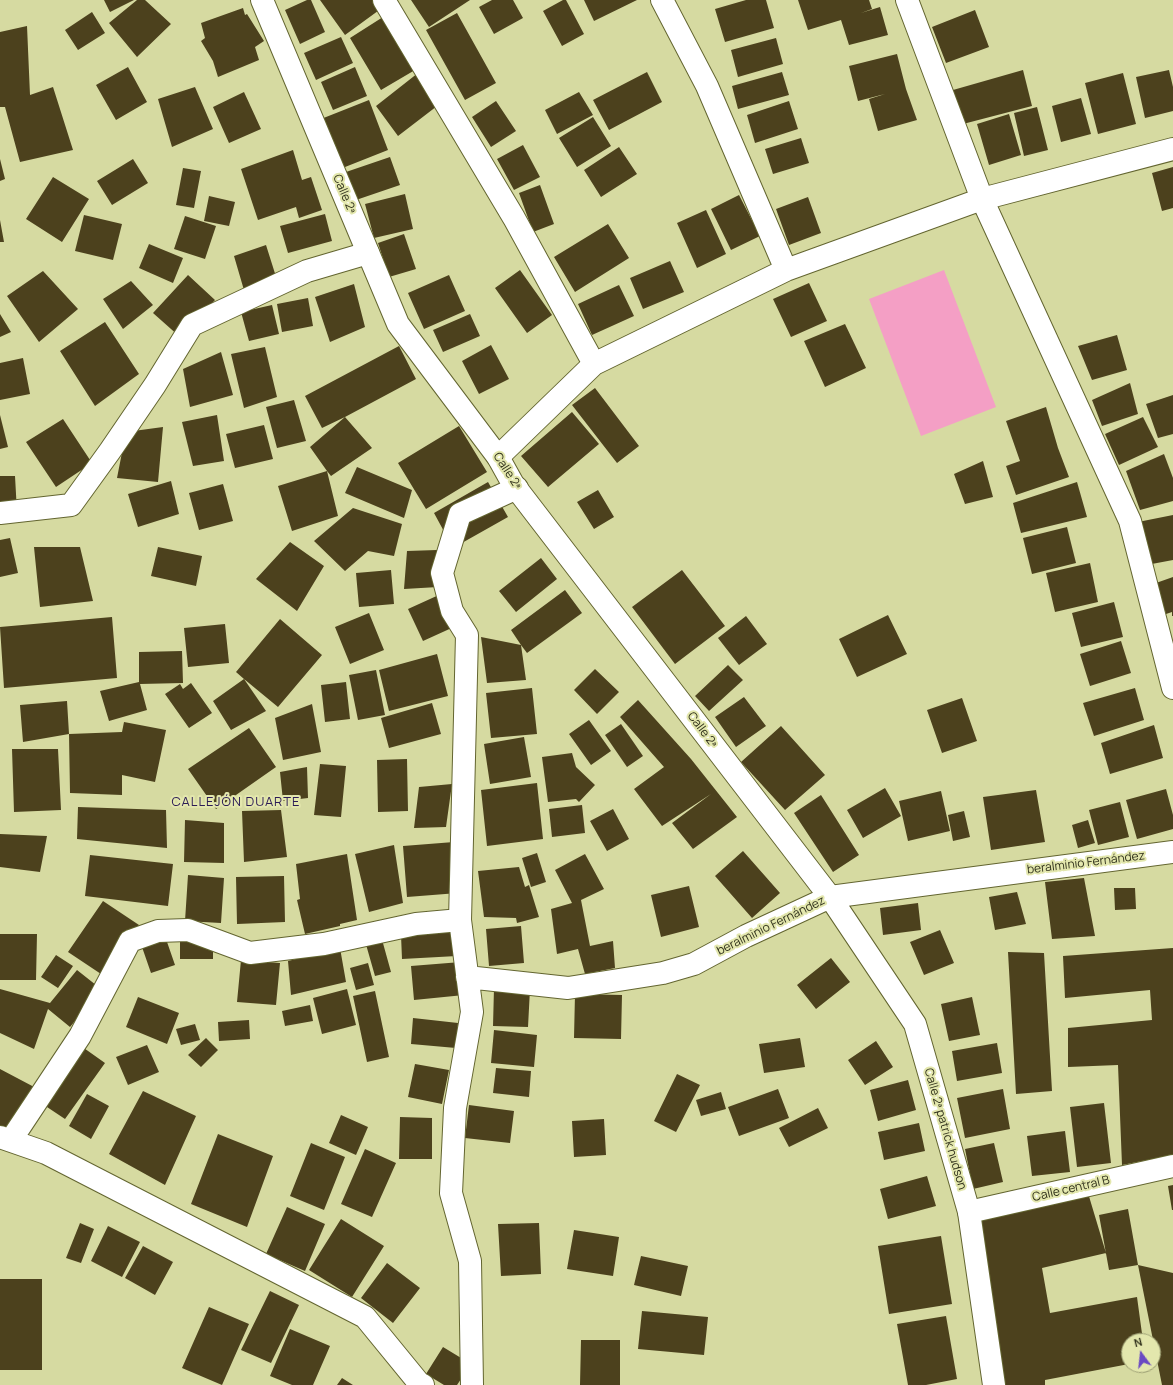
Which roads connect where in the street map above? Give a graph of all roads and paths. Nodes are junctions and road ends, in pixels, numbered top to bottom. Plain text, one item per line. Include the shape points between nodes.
1 (262, 0) edge
2 (384, 0) edge
3 (662, 0) edge
4 (907, 0) edge
5 (1173, 149) edge
6 (982, 199) junction
7 (368, 253) junction
8 (786, 270) junction
9 (594, 364) junction
10 (498, 457) junction
11 (517, 488) junction
12 (0, 513) edge
13 (1173, 688) edge
14 (1173, 852) edge
15 (830, 897) junction
16 (460, 920) junction
17 (467, 977) junction
18 (5, 1138) edge
19 (1173, 1166) edge
20 (969, 1212) junction
21 (420, 1384) edge
22 (472, 1385) edge
23 (994, 1385) edge

1 - 7 street, Calle 2ª
2 - 9 street via 514,218
3 - 8 street via 707,86
4 - 6 street
5 - 6 street
6 - 8 street
6 - 13 street via 1130,521
7 - 10 street, Calle 2ª via 398,324
7 - 12 street via 307,271 192,325 155,385 71,504
8 - 9 street
9 - 10 street
10 - 11 street, Calle 2ª
11 - 15 street, Calle 2ª
11 - 16 street via 460,514 442,573 452,611 467,635
14 - 15 street, beralminio Fernández
15 - 17 street, beralminio Fernández via 746,936 694,964 663,973 568,988
15 - 20 street, Calle 2ª patrick hudson via 915,1024
16 - 17 street
16 - 18 street via 416,924 324,944 250,953 188,930 158,931 130,941 80,1036
17 - 22 street via 472,1012 455,1108 451,1193 470,1261
18 - 21 street via 46,1153 364,1317
19 - 20 street, Calle central B
20 - 23 street, Calle 2ª patrick hudson

